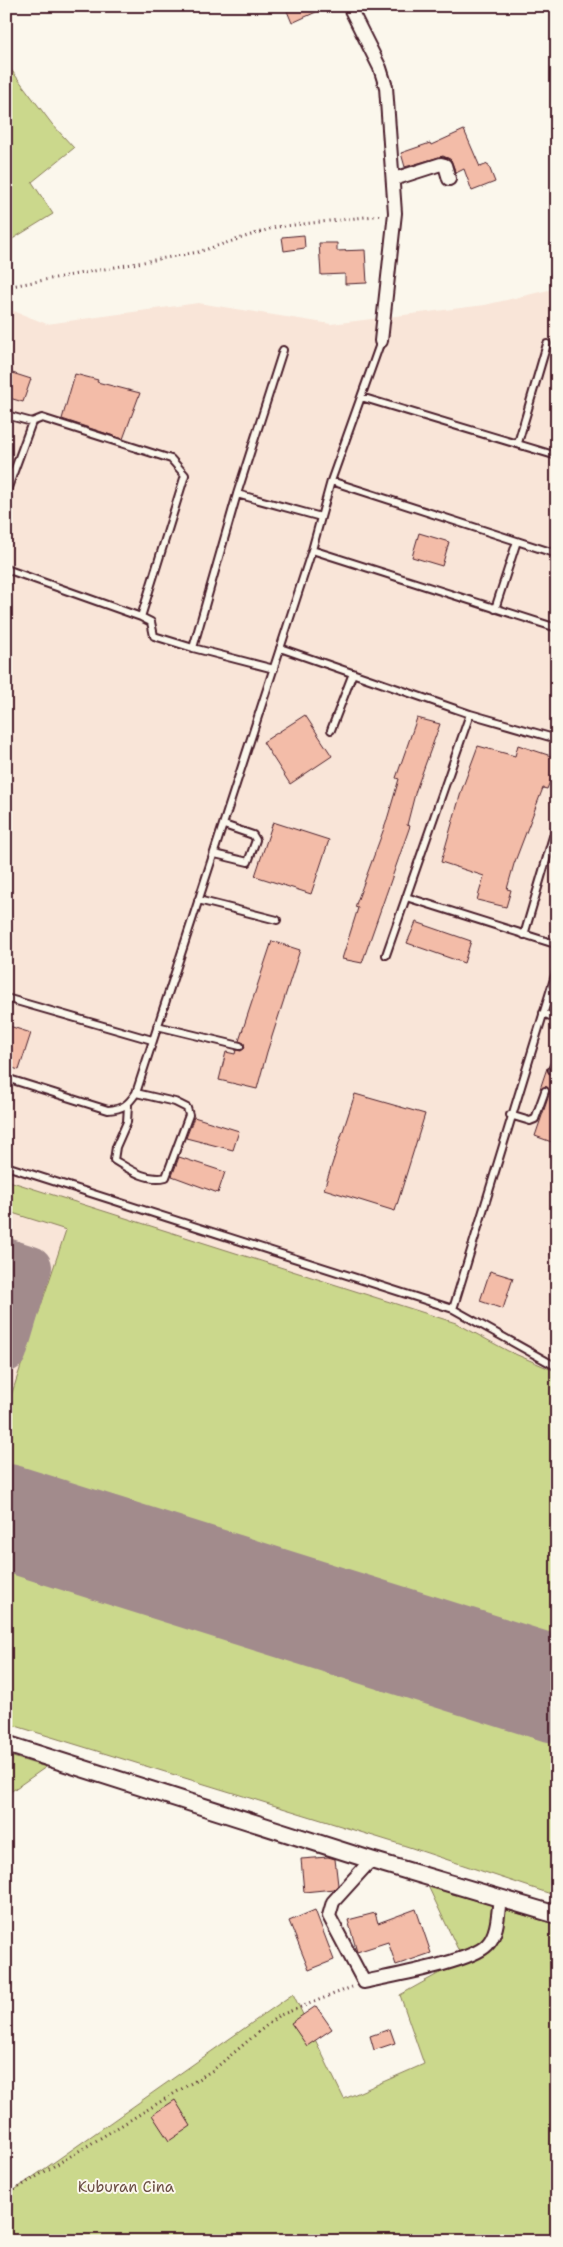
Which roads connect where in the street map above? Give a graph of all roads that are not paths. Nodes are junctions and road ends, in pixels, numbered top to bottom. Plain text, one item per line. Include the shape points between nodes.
1 (349, 6) edge
2 (394, 179) junction
3 (449, 179) dead end
4 (381, 341) joint
5 (547, 344) dead end
6 (283, 350) dead end
7 (361, 398) junction
8 (6, 414) edge
9 (32, 422) junction
10 (518, 443) junction
11 (557, 456) edge
12 (331, 481) junction
13 (6, 493) edge
14 (237, 494) junction
15 (321, 517) junction
16 (517, 541) junction
17 (312, 550) junction
18 (557, 554) edge
19 (6, 569) edge
20 (494, 609) junction
21 (140, 617) junction
22 (557, 628) edge
23 (193, 648) junction
24 (280, 648) junction
25 (274, 669) junction
26 (353, 673) junction
27 (470, 714) junction
28 (332, 730) dead end
29 (557, 739) edge
30 (557, 823) edge
31 (224, 825) junction
32 (215, 854) junction
33 (406, 897) junction
34 (198, 900) junction
35 (277, 920) dead end
36 (524, 935) junction
37 (557, 948) edge
38 (386, 954) dead end
39 (557, 969) edge
40 (6, 998) edge
41 (543, 1013) junction
42 (557, 1019) edge
43 (157, 1026) junction
44 (152, 1040) junction
45 (240, 1046) dead end
46 (557, 1058) edge
47 (552, 1070) dead end
48 (6, 1078) edge
49 (545, 1091) dead end
50 (136, 1093) junction
51 (128, 1105) junction
52 (510, 1115) junction
53 (6, 1166) edge
54 (452, 1309) junction
55 (557, 1367) edge
56 (6, 1744) edge
57 (372, 1860) junction
58 (500, 1897) junction
59 (557, 1915) edge

1 - 2 street via 380,68 386,88
2 - 3 street via 440,164 445,165
2 - 4 street via 395,213
4 - 7 lane
5 - 10 lane
6 - 14 lane
7 - 10 lane
7 - 12 lane
8 - 9 lane
9 - 13 lane
9 - 21 lane via 42,418 171,459 185,475
10 - 11 lane
12 - 15 lane
12 - 16 lane
14 - 15 lane
14 - 23 lane
15 - 17 lane
16 - 18 lane
16 - 20 lane
17 - 20 lane
17 - 24 lane
19 - 21 lane
20 - 22 lane
21 - 23 lane via 151,622 154,636
23 - 25 lane
24 - 25 lane
24 - 26 lane
25 - 31 lane
26 - 27 lane
26 - 28 lane
27 - 29 lane
27 - 33 lane
30 - 36 lane
31 - 32 lane
31 - 32 lane via 254,835 256,840 248,862
32 - 34 lane
33 - 36 lane
33 - 38 lane
34 - 35 lane
34 - 43 lane
36 - 37 lane via 554,944
39 - 41 lane
40 - 44 lane
41 - 42 lane
41 - 52 lane
43 - 44 lane
43 - 45 lane
44 - 50 lane
46 - 47 lane
48 - 51 lane via 108,1110
49 - 52 lane via 535,1119 530,1121
50 - 51 lane
50 - 51 lane via 187,1108 189,1115 166,1178 139,1175 114,1160 127,1122
52 - 54 lane
53 - 54 lane
54 - 55 lane
56 - 57 street
57 - 58 street
57 - 58 street via 333,1902 329,1916 364,1982 468,1957 487,1945 496,1927
58 - 59 street

